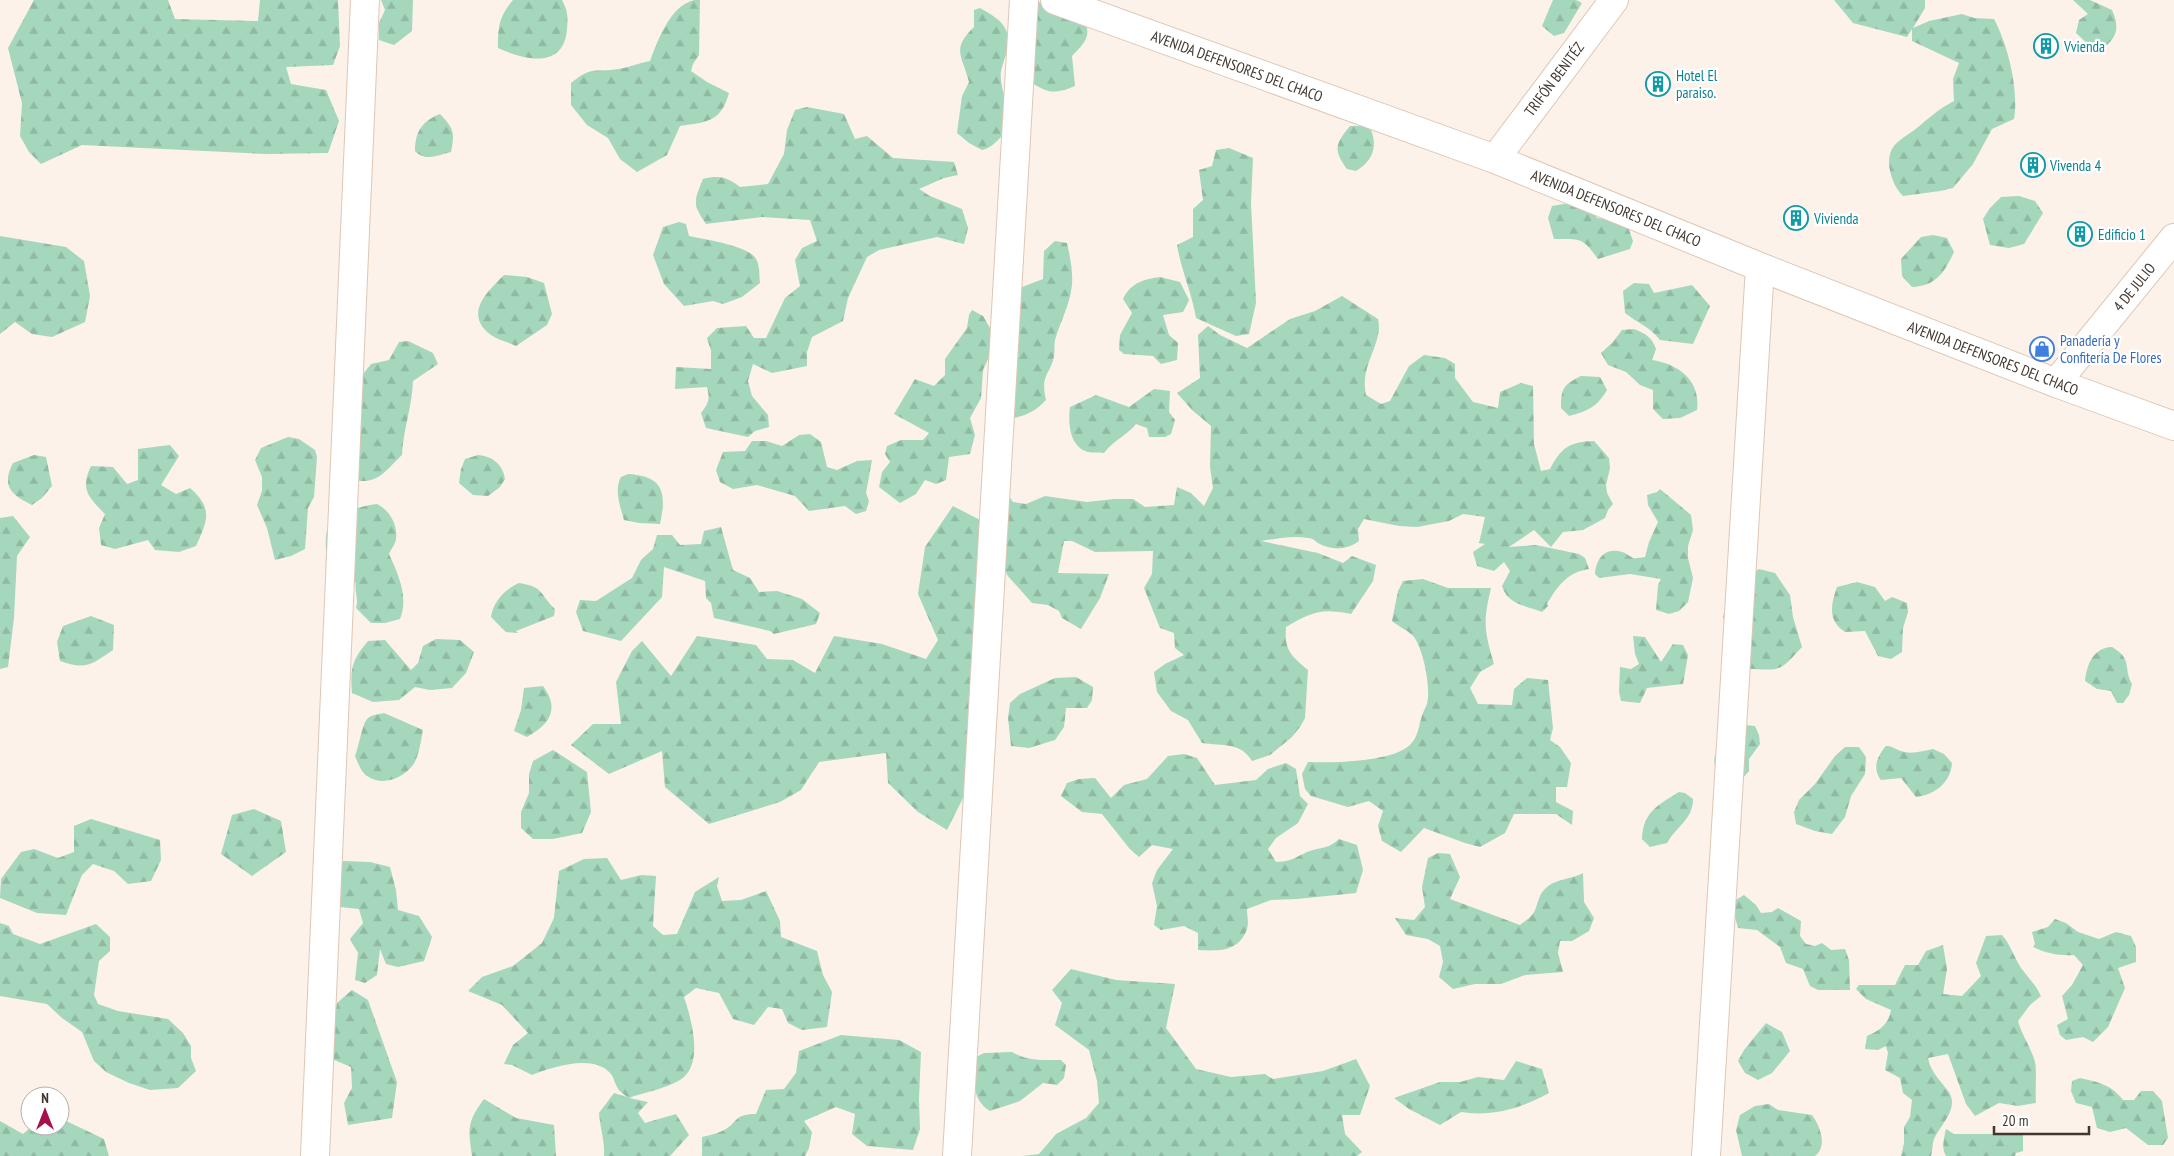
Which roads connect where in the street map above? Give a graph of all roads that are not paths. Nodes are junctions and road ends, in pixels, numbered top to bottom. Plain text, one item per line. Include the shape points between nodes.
1 (365, 0) edge
2 (1024, 0) edge
3 (1055, 0) edge
4 (1614, 0) edge
5 (1495, 159) junction
6 (2174, 238) edge
7 (1760, 267) junction
8 (2056, 384) junction
9 (2174, 426) edge
10 (315, 1156) edge
11 (957, 1156) edge
12 (1706, 1156) edge

1 - 10 street
2 - 11 street
3 - 5 street, AVENIDA DEFENSORES DEL CHACO
4 - 5 street, TRIFÓN BENITÉZ
5 - 7 street, AVENIDA DEFENSORES DEL CHACO
6 - 8 street, 4 DE JULIO
7 - 8 street, AVENIDA DEFENSORES DEL CHACO
7 - 12 street
8 - 9 street, AVENIDA DEFENSORES DEL CHACO

